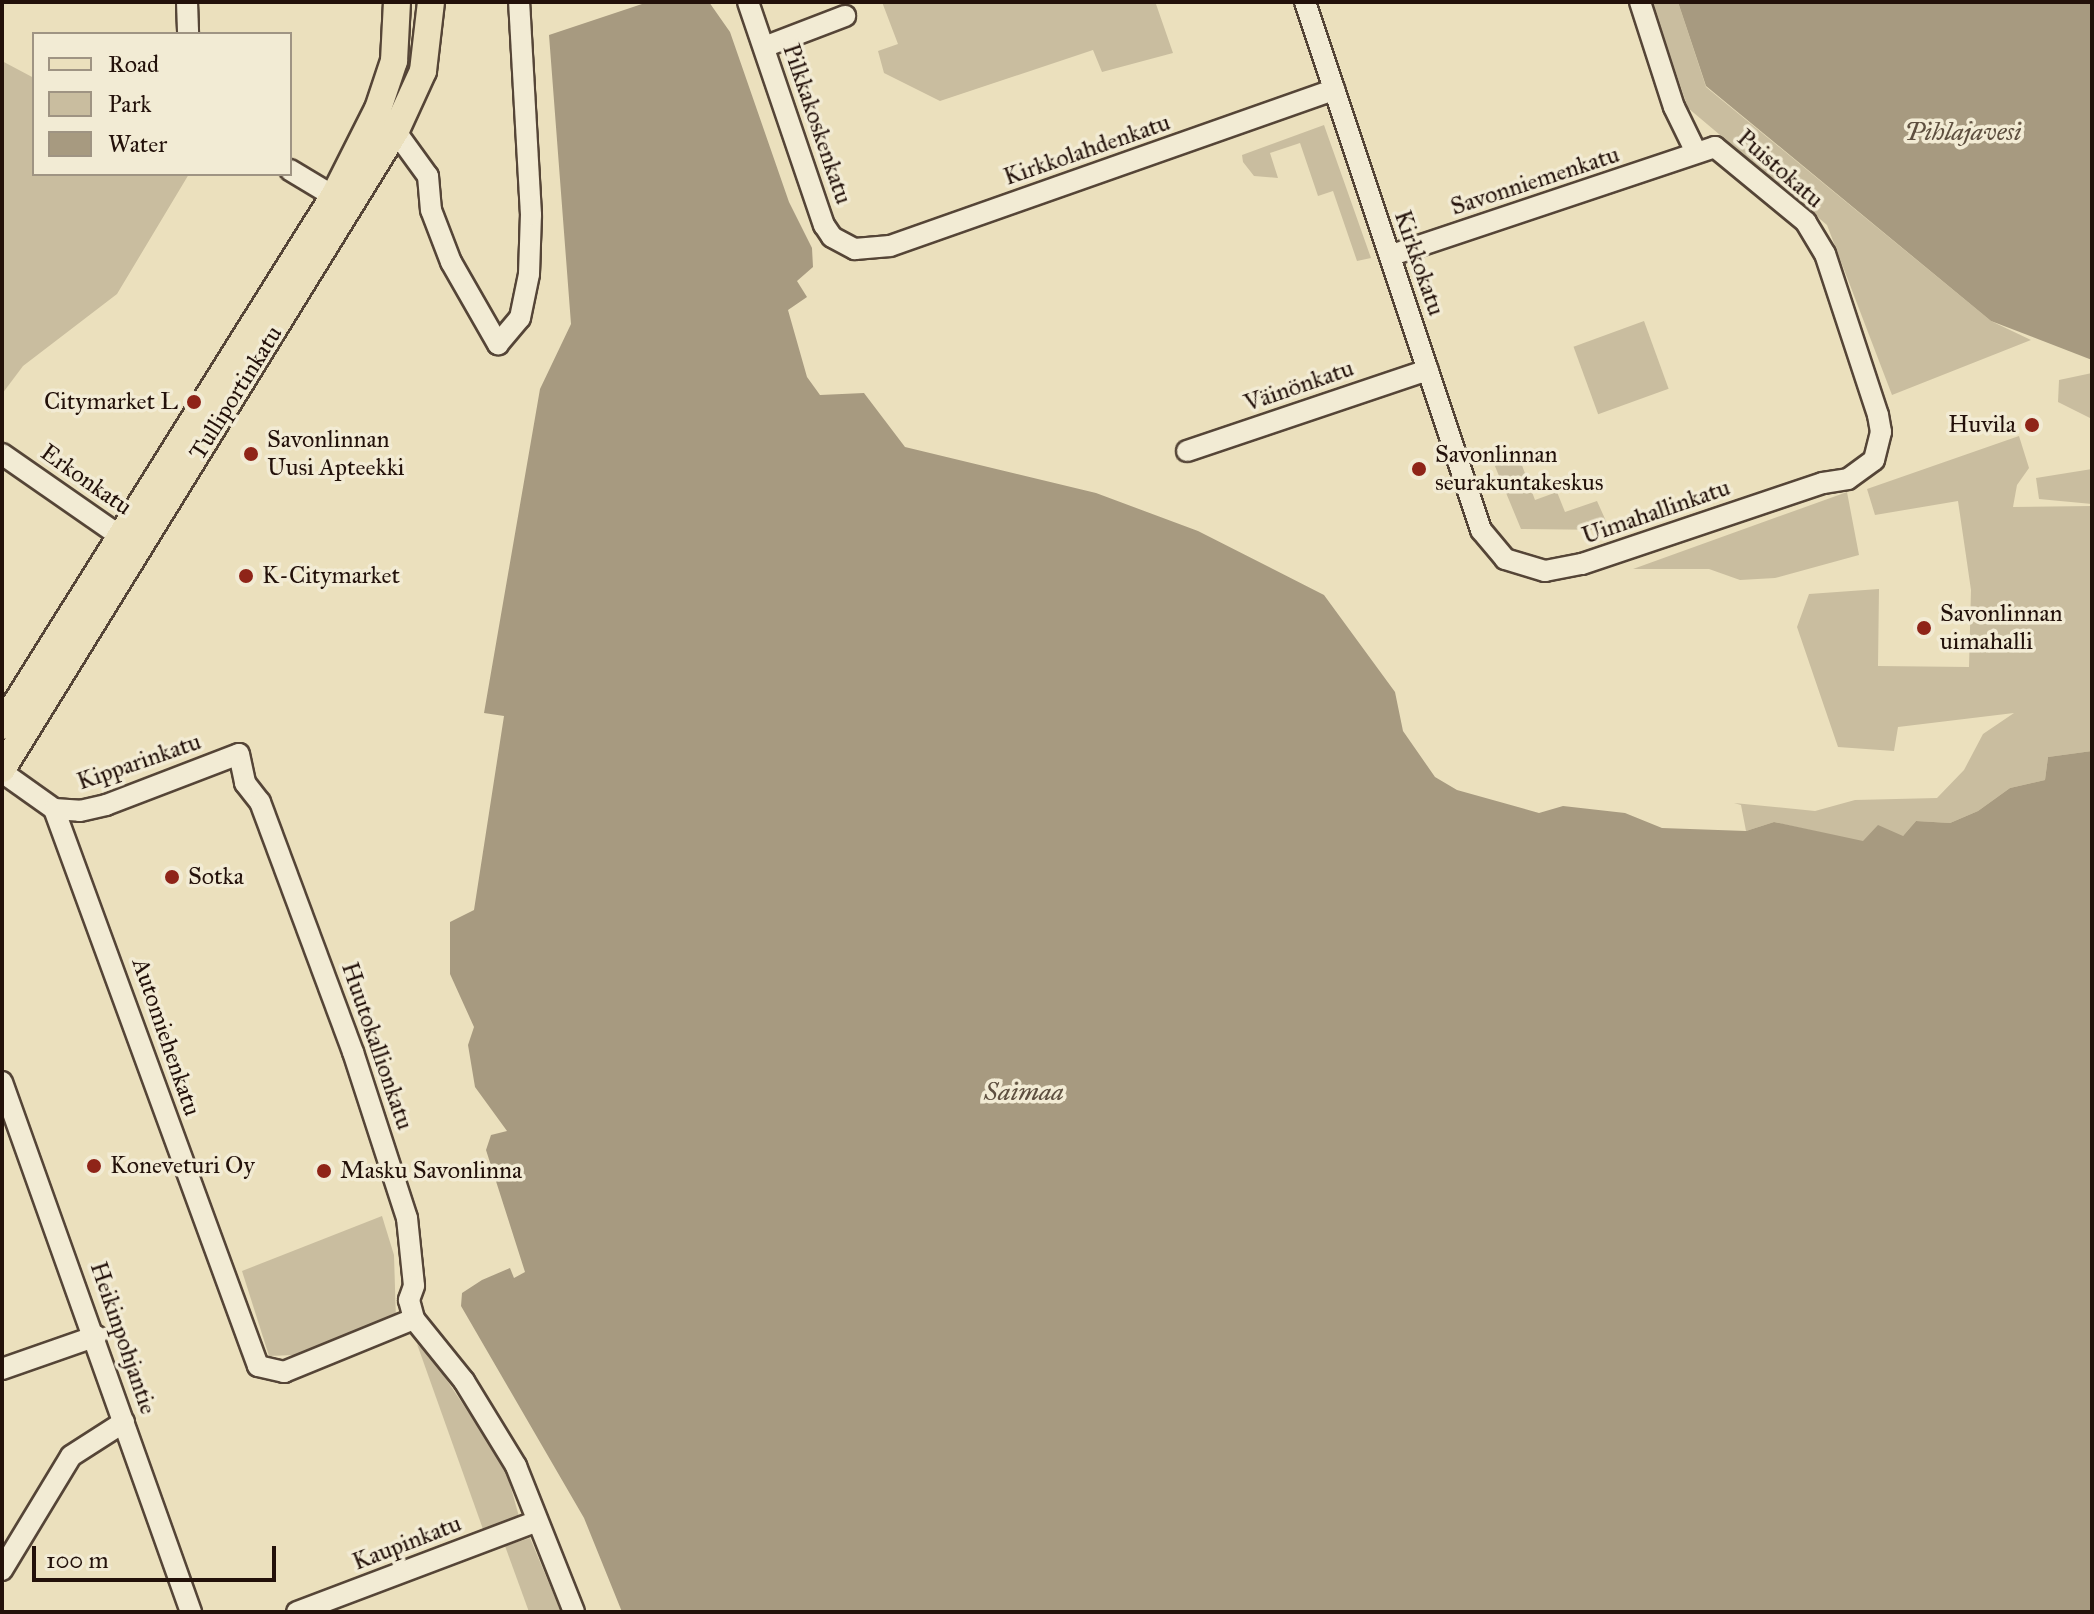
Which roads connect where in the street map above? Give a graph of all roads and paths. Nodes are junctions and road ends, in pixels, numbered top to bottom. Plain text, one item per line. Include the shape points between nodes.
1 (187, 2) edge
2 (397, 2) edge
3 (431, 2) edge
4 (519, 2) edge
5 (748, 2) edge
6 (1305, 2) edge
7 (1640, 2) edge
8 (845, 16) dead end
9 (188, 32) edge
10 (764, 47) junction
11 (1334, 90) junction
12 (378, 109) junction
13 (396, 130) junction
14 (1695, 150) junction
15 (292, 171) edge
16 (343, 202) junction
17 (855, 249) joint
18 (1390, 256) junction
19 (1428, 370) junction
20 (1187, 451) dead end
21 (2, 454) edge
22 (1848, 479) joint
23 (1486, 539) joint
24 (130, 543) junction
25 (2, 726) edge
26 (239, 754) joint
27 (2, 770) edge
28 (54, 809) junction
29 (2, 1082) edge
30 (414, 1319) junction
31 (96, 1336) junction
32 (2, 1369) edge
33 (124, 1422) junction
34 (535, 1522) junction
35 (2, 1570) edge
36 (191, 1612) edge
37 (297, 1612) edge
38 (574, 1612) edge

1 - 9 street
2 - 12 main road, Tulliportinkatu via 394,61
3 - 13 main road, Tulliportinkatu via 423,71
4 - 13 street via 531,215 529,274 520,318 498,344 451,262 431,210 428,176
5 - 10 street, Pilkkakoskenkatu
6 - 11 street, Kirkkokatu
7 - 14 street via 1674,107
8 - 10 street
10 - 17 street, Pilkkakoskenkatu via 824,225
11 - 17 street, Kirkkolahdenkatu via 890,246
11 - 18 street, Kirkkokatu
12 - 13 street
12 - 16 main road, Tulliportinkatu
13 - 16 main road, Tulliportinkatu
14 - 18 street, Savonniemenkatu
14 - 22 street, Puistokatu via 1715,147 1730,156 1806,222 1825,254 1881,432 1874,460
15 - 16 street
16 - 24 main road, Tulliportinkatu
18 - 19 street, Kirkkokatu
19 - 20 street, Väinönkatu
19 - 23 street, Kirkkokatu
21 - 24 street, Erkonkatu
22 - 23 street, Uimahallinkatu via 1557,570 1516,564
24 - 25 main road, Tulliportinkatu
24 - 27 main road, Tulliportinkatu
26 - 28 street, Kipparinkatu via 106,805
26 - 30 street, Huutokallionkatu via 245,783 260,802 353,1052 403,1204
27 - 28 street
28 - 30 street, Automiehenkatu via 258,1366 284,1372
29 - 31 street, Heikinpohjantie
30 - 34 street via 464,1381 499,1437 516,1466
31 - 32 street
31 - 33 street, Heikinpohjantie
33 - 35 street via 71,1456
33 - 36 street, Heikinpohjantie
34 - 37 street, Kaupinkatu
34 - 38 street

